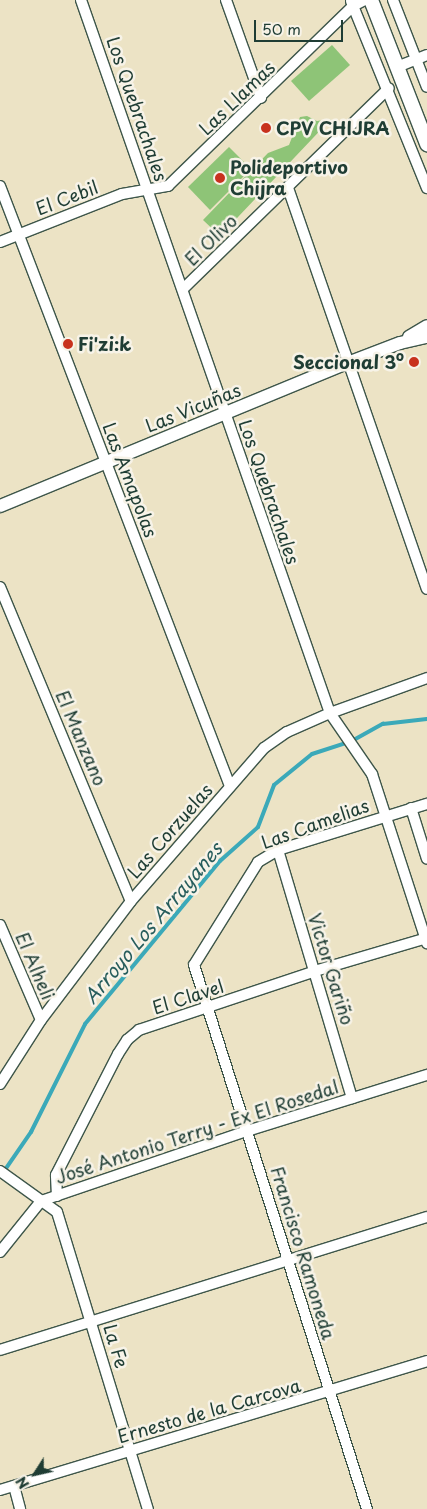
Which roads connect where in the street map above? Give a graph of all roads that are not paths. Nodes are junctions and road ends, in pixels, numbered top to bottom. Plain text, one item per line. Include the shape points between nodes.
1 (81, 0) edge
2 (226, 0) edge
3 (365, 0) edge
4 (371, 0) edge
5 (393, 0) edge
6 (352, 3) edge
7 (422, 57) edge
8 (397, 67) junction
9 (427, 87) edge
10 (389, 88) junction
11 (261, 98) junction
12 (427, 144) edge
13 (0, 186) edge
14 (288, 188) junction
15 (427, 188) edge
16 (148, 190) junction
17 (19, 234) junction
18 (0, 242) edge
19 (184, 288) junction
20 (427, 326) edge
21 (427, 337) edge
22 (400, 342) junction
23 (350, 362) junction
24 (224, 414) junction
25 (106, 462) junction
26 (0, 506) edge
27 (0, 587) edge
28 (427, 589) edge
29 (427, 678) edge
30 (330, 713) junction
31 (230, 786) junction
32 (427, 804) edge
33 (412, 808) junction
34 (386, 816) junction
35 (278, 850) junction
36 (427, 859) edge
37 (131, 901) junction
38 (0, 925) edge
39 (427, 940) edge
40 (315, 971) junction
41 (208, 1008) junction
42 (41, 1020) junction
43 (427, 1075) edge
44 (0, 1084) edge
45 (352, 1098) junction
46 (248, 1131) junction
47 (0, 1171) edge
48 (57, 1196) junction
49 (41, 1201) junction
50 (427, 1217) edge
51 (0, 1252) edge
52 (289, 1261) junction
53 (92, 1321) junction
54 (0, 1350) edge
55 (427, 1361) edge
56 (329, 1393) junction
57 (131, 1451) junction
58 (14, 1486) junction
59 (0, 1490) edge
60 (20, 1509) edge
61 (148, 1509) edge
62 (367, 1509) edge

1 - 16 street, Los Quebrachales
2 - 11 street
3 - 6 street, Las Llamas
4 - 8 main road
5 - 7 street
6 - 10 street
6 - 11 street, Las Llamas
7 - 8 street
7 - 9 street
8 - 12 main road
10 - 14 street, El Olivo
10 - 15 street
11 - 16 street, Las Llamas via 173,182
13 - 17 street, Las Amapolas
14 - 19 street, El Olivo
14 - 23 street
16 - 17 street, El Cebil via 122,194
16 - 19 street, Los Quebrachales
17 - 18 street, El Cebil
17 - 25 street, Las Amapolas
19 - 24 street, Los Quebrachales
20 - 22 street, Las Vicuñas
21 - 22 street, Las Vicuñas
22 - 23 street, Las Vicuñas
23 - 24 street, Las Vicuñas
23 - 28 street
24 - 25 street, Las Vicuñas
24 - 30 street, Los Quebrachales
25 - 26 street, Las Vicuñas
25 - 31 street, Las Amapolas
27 - 37 street, El Manzano
29 - 30 street, Las Corzuelas
30 - 31 street, Las Corzuelas via 287,732 264,748
30 - 34 street, Los Quebrachales via 342,725 372,774
31 - 37 street, Las Corzuelas
32 - 33 street, Las Camelias
33 - 34 street, Las Camelias
33 - 36 street
34 - 35 street, Las Camelias
34 - 39 street, Los Quebrachales
35 - 40 street, Victor Gariño
35 - 41 street, Las Camelias via 258,862 194,964
37 - 42 street, Las Corzuelas
38 - 42 street, El Alheli
39 - 40 street, El Clavel
40 - 41 street, El Clavel
40 - 45 street, Victor Gariño
41 - 46 street, Francisco Ramoneda
41 - 48 street, El Clavel via 139,1030 127,1040 56,1175
42 - 44 street, Las Corzuelas
43 - 45 street, José Antonio Terry - Ex El Rosedal
45 - 46 street, José Antonio Terry - Ex El Rosedal
46 - 48 street, José Antonio Terry - Ex El Rosedal
46 - 52 street, Francisco Ramoneda
47 - 49 street, La Fe
48 - 49 street, José Antonio Terry - Ex El Rosedal
49 - 51 street, José Antonio Terry - Ex El Rosedal
49 - 53 street, La Fe via 57,1212
50 - 52 street
52 - 53 street
52 - 56 street, Francisco Ramoneda
53 - 54 street
53 - 57 street, La Fe
55 - 56 street, Ernesto de la Carcova
56 - 57 street, Ernesto de la Carcova
56 - 62 street, Francisco Ramoneda
57 - 58 street, Ernesto de la Carcova
57 - 61 street, La Fe
58 - 59 street, Ernesto de la Carcova
58 - 60 street

